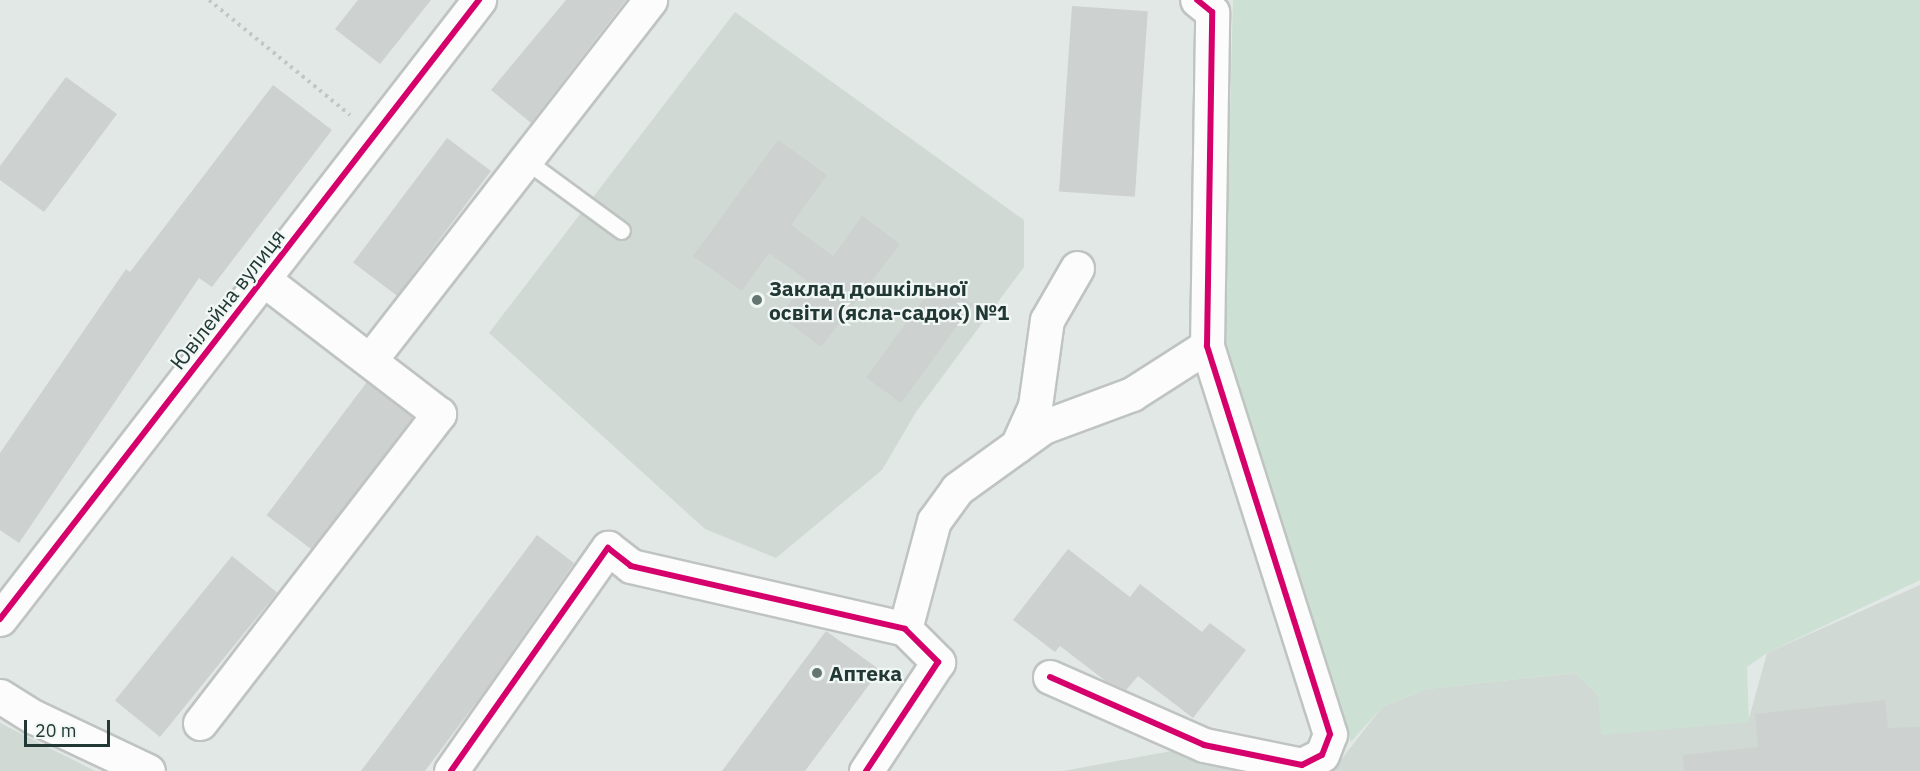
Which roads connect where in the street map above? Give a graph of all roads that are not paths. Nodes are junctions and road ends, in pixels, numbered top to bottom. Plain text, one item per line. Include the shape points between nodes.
1 (479, 0) edge
2 (650, 0) edge
3 (1197, 0) edge
4 (525, 160) junction
5 (622, 231) dead end
6 (1077, 268) dead end
7 (263, 279) junction
8 (1207, 346) junction
9 (370, 360) junction
10 (1017, 446) junction
11 (0, 619) edge
12 (905, 628) junction
13 (1050, 677) dead end
14 (0, 696) edge
15 (200, 723) dead end
16 (148, 771) edge
17 (451, 771) edge
18 (866, 771) edge

1 - 7 street, Ювілейна вулиця
2 - 4 street
3 - 8 street via 1212,12
4 - 5 lane
4 - 9 street
6 - 10 street via 1047,320 1035,406
7 - 9 street
7 - 11 street, Ювілейна вулиця
8 - 10 street via 1132,394 1043,428
8 - 13 street via 1330,734 1322,755 1302,765 1204,745
9 - 15 street via 439,414
10 - 12 street via 957,489 934,521
12 - 17 street via 631,566 608,548
12 - 18 street via 938,662
14 - 16 street via 34,717

